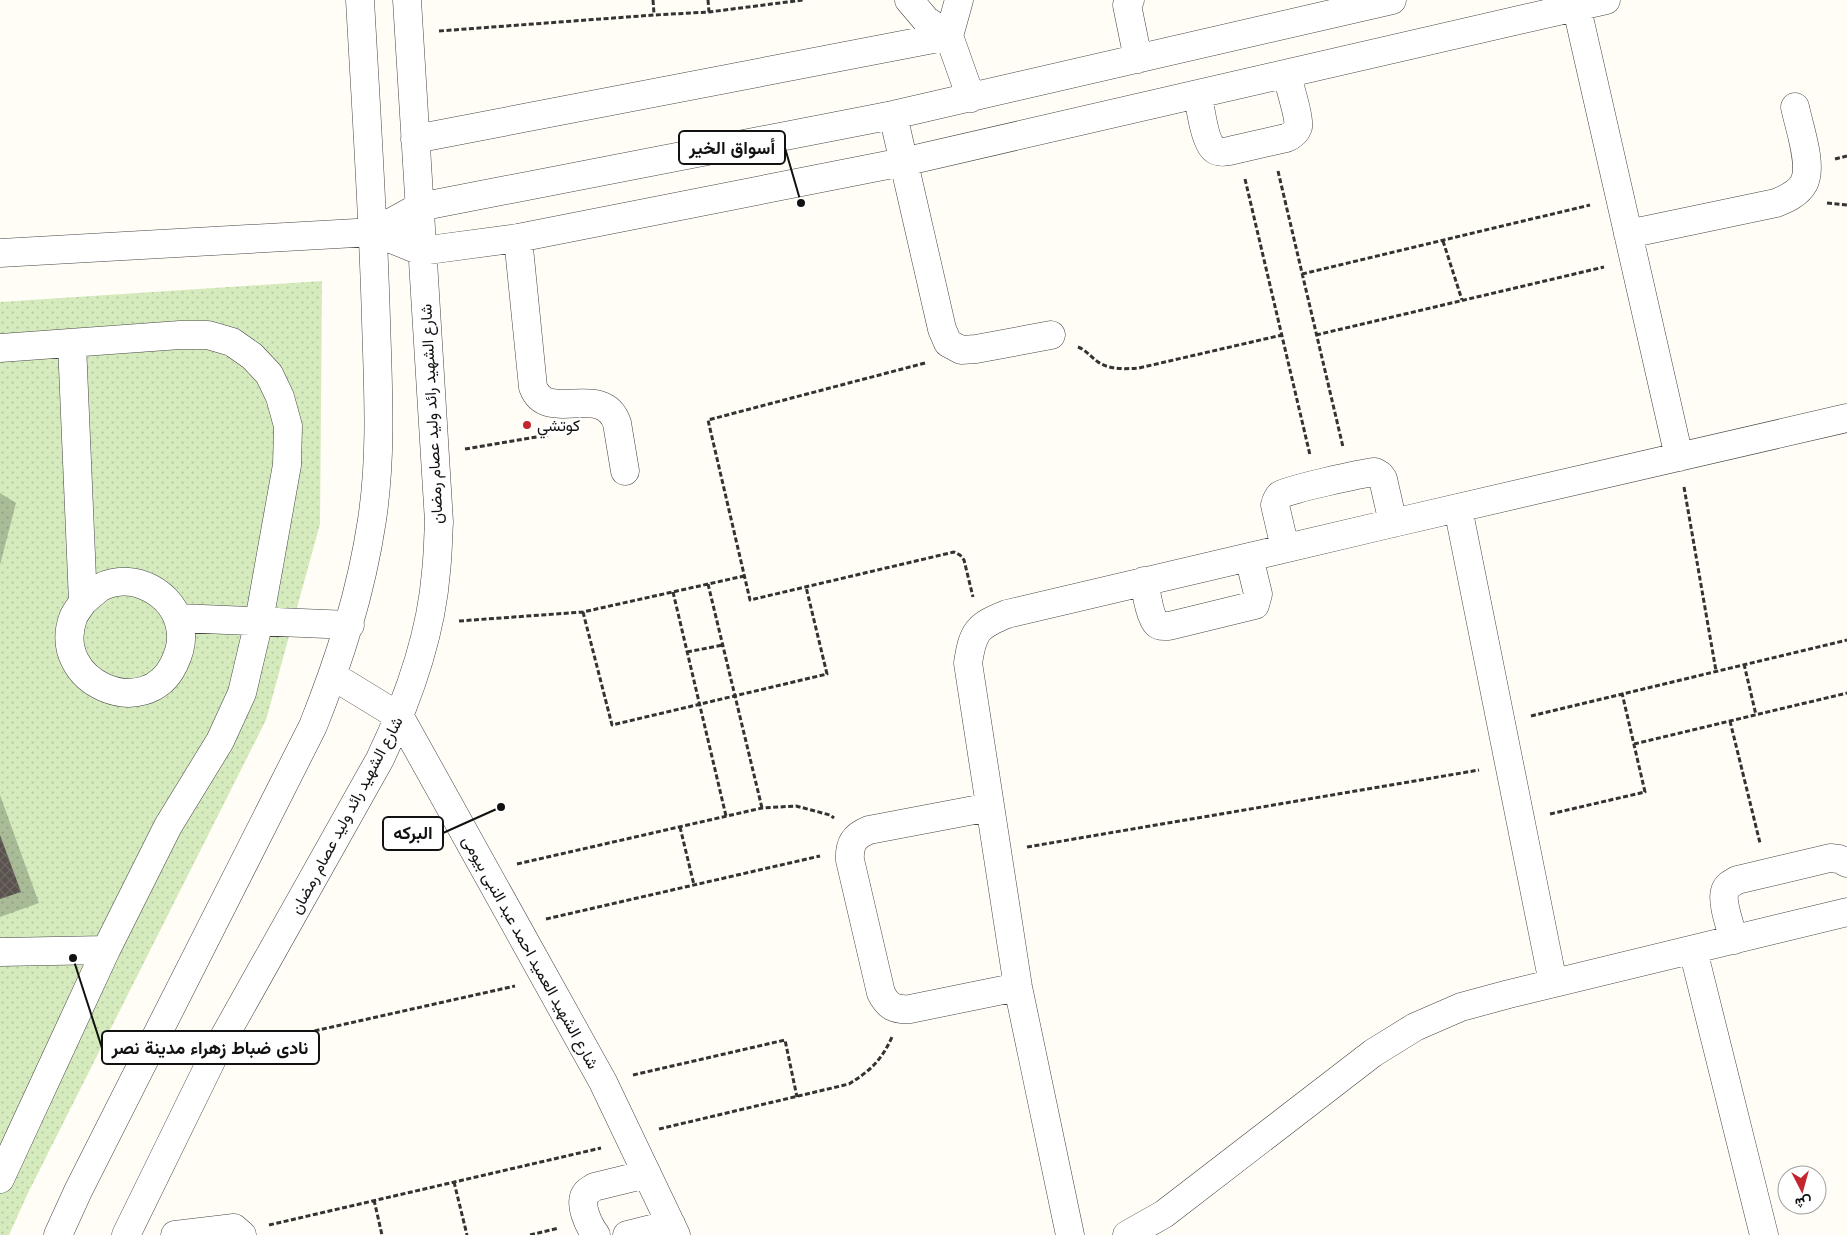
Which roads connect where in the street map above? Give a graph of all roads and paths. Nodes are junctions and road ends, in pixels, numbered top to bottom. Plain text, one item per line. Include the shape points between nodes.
1 (360, 0) edge
2 (407, 0) edge
3 (653, 0) edge
4 (708, 0) edge
5 (803, 0) edge
6 (909, 0) edge
7 (959, 0) edge
8 (1130, 0) edge
9 (1392, 0) edge
10 (1606, 0) edge
11 (1576, 3) edge
12 (709, 12) junction
13 (654, 14) junction
14 (408, 33) junction
15 (949, 36) junction
16 (1138, 59) junction
17 (1287, 74) junction
18 (1198, 95) junction
19 (971, 98) junction
20 (1795, 107) dead end
21 (893, 115) junction
22 (415, 139) junction
23 (1271, 141) junction
24 (1238, 149) junction
25 (904, 162) junction
26 (1620, 198) junction
27 (419, 207) junction
28 (374, 232) junction
29 (1628, 234) junction
30 (518, 238) junction
31 (1443, 240) junction
32 (421, 251) junction
33 (0, 253) edge
34 (1634, 260) junction
35 (1302, 274) junction
36 (1462, 300) junction
37 (1282, 334) junction
38 (1051, 335) joint
39 (1316, 335) junction
40 (948, 343) junction
41 (72, 344) junction
42 (0, 348) edge
43 (1847, 418) edge
44 (550, 435) dead end
45 (435, 454) junction
46 (1679, 457) junction
47 (625, 471) dead end
48 (1350, 478) junction
49 (1317, 485) junction
50 (1458, 508) junction
51 (1393, 522) junction
52 (1286, 548) junction
53 (1249, 556) junction
54 (744, 576) junction
55 (1144, 581) junction
56 (708, 584) junction
57 (806, 586) junction
58 (673, 592) junction
59 (83, 602) junction
60 (583, 612) junction
61 (179, 618) junction
62 (259, 621) junction
63 (986, 622) junction
64 (428, 623) junction
65 (350, 625) junction
66 (1847, 640) edge
67 (723, 645) junction
68 (687, 652) junction
69 (1744, 664) junction
70 (1716, 671) junction
71 (333, 676) junction
72 (1622, 693) junction
73 (1847, 693) edge
74 (735, 696) junction
75 (700, 704) junction
76 (1756, 715) junction
77 (400, 717) junction
78 (1730, 721) junction
79 (1501, 723) junction
80 (1634, 744) junction
81 (1510, 765) junction
82 (990, 807) junction
83 (762, 808) junction
84 (726, 816) junction
85 (1521, 821) junction
86 (680, 827) junction
87 (854, 842) junction
88 (998, 852) junction
89 (1847, 863) edge
90 (487, 871) junction
91 (1767, 873) junction
92 (694, 885) junction
93 (1847, 912) edge
94 (516, 926) junction
95 (1734, 940) junction
96 (106, 950) junction
97 (1694, 950) junction
98 (0, 952) edge
99 (545, 979) junction
100 (1553, 983) junction
101 (1018, 987) junction
102 (898, 1010) junction
103 (215, 1053) junction
104 (603, 1082) junction
105 (797, 1097) junction
106 (630, 1138) junction
107 (647, 1174) junction
108 (0, 1179) edge
109 (454, 1182) junction
110 (374, 1200) junction
111 (674, 1230) edge
112 (241, 1233) edge
113 (1132, 1234) edge
114 (58, 1235) edge
115 (126, 1235) edge
116 (174, 1235) edge
117 (382, 1235) edge
118 (467, 1235) edge
119 (596, 1235) edge
120 (627, 1235) edge
121 (1070, 1235) edge
122 (1764, 1235) edge

1 - 28 street
2 - 14 street, شارع الشهيد رائد وليد عصام رمضان
3 - 13 path
4 - 12 path
5 - 12 path
6 - 15 street via 926,20
7 - 15 street
8 - 16 street via 1127,5
9 - 16 street
10 - 11 street
11 - 17 street
11 - 26 street
12 - 13 path
13 - 14 path
14 - 22 street, شارع الشهيد رائد وليد عصام رمضان
15 - 19 street
15 - 22 street
16 - 19 street
17 - 18 street
17 - 23 street via 1298,128 1293,135
18 - 24 street via 1209,142 1214,149 1221,152
18 - 25 street
19 - 21 street
20 - 29 street via 1808,166 1804,183 1792,196 1776,203
21 - 25 street
21 - 27 street
22 - 27 street, شارع الشهيد رائد وليد عصام رمضان
23 - 24 street
23 - 35 path
24 - 37 path
25 - 30 street
25 - 40 street via 942,329
26 - 29 street
26 - 31 path
27 - 28 street
27 - 32 street, شارع الشهيد رائد وليد عصام رمضان
28 - 32 street
28 - 33 street
28 - 65 street via 378,463 363,573
29 - 34 street
30 - 32 street
30 - 47 street via 535,394 548,403 592,403 609,410 617,423
31 - 35 path
31 - 36 path
32 - 45 street, شارع الشهيد رائد وليد عصام رمضان
34 - 36 path
34 - 46 street
35 - 39 path
36 - 39 path
37 - 38 path via 1139,368 1118,370 1099,363 1083,349
37 - 49 path
38 - 40 street via 968,350
39 - 48 path
40 - 54 path via 942,355 930,361 708,420
41 - 42 street
41 - 59 street
41 - 62 street via 208,335 232,342 269,374 288,426 287,465
43 - 46 street
44 - 45 path
45 - 64 street, شارع الشهيد رائد وليد عصام رمضان via 439,522 436,573
46 - 50 street
46 - 70 path
48 - 49 street
48 - 51 street via 1375,472 1380,475
49 - 52 street via 1285,492 1276,500
50 - 51 street
50 - 79 street
51 - 52 street
52 - 53 street
53 - 55 street
53 - 55 street via 1258,594 1255,605 1169,626 1157,624 1153,618
54 - 56 path
54 - 57 path via 750,600
55 - 63 street
56 - 58 path
56 - 67 path
57 - 63 path via 954,552 964,560 975,603
57 - 74 path via 827,674
58 - 60 path
58 - 68 path
59 - 61 street via 101,587 124,582 147,586 166,598
59 - 61 street via 74,617 70,635 72,653 92,682 108,690 126,693 143,690 159,682 172,669 180,653 182,635
60 - 64 path
60 - 75 path via 612,725
61 - 62 street
62 - 65 street
62 - 96 street via 242,692 220,741 168,826
63 - 82 street via 972,641 968,663
64 - 77 street, شارع الشهيد رائد وليد عصام رمضان via 416,673
65 - 71 street
66 - 69 path
67 - 68 path
67 - 74 path
68 - 75 path
69 - 70 path
69 - 76 path
70 - 72 path
71 - 77 street, شارع الشهيد العميد احمد عبد النبى بيومى
71 - 114 street via 290,775
72 - 79 path
72 - 80 path
73 - 76 path
74 - 75 path
74 - 83 path
75 - 84 path
76 - 78 path
77 - 90 street, شارع الشهيد العميد احمد عبد النبى بيومى
77 - 103 street, شارع الشهيد رائد وليد عصام رمضان via 380,759
78 - 80 path
78 - 91 path
79 - 81 street
80 - 85 path via 1646,792
81 - 85 street
81 - 88 path
82 - 87 street via 869,830
82 - 88 street
83 - 84 path
83 - 87 path via 796,806 830,815
84 - 86 path
85 - 100 street
86 - 90 path
86 - 92 path
87 - 92 path
87 - 102 street via 850,860 881,993 886,1004
88 - 101 street
89 - 91 street via 1830,858
90 - 94 street, شارع الشهيد العميد احمد عبد النبى بيومى
91 - 95 street via 1737,880 1724,892
92 - 94 path
93 - 95 street
94 - 99 street, شارع الشهيد العميد احمد عبد النبى بيومى
95 - 97 street
96 - 98 street
96 - 108 street
97 - 100 street
97 - 122 street
99 - 103 path
99 - 104 street, شارع الشهيد العميد احمد عبد النبى بيومى
100 - 113 street via 1461,1007 1416,1027 1373,1053 1164,1214
101 - 102 street
101 - 121 street
102 - 105 path via 888,1047 869,1072 849,1084
103 - 115 street, شارع الشهيد رائد وليد عصام رمضان
104 - 105 path via 785,1040
104 - 106 street, شارع الشهيد العميد احمد عبد النبى بيومى
105 - 106 path
106 - 107 street, شارع الشهيد العميد احمد عبد النبى بيومى
106 - 109 path
107 - 111 street, شارع الشهيد العميد احمد عبد النبى بيومى
107 - 119 street via 587,1191 583,1206
109 - 110 path
109 - 118 path
110 - 112 path
110 - 117 path
111 - 120 street
112 - 116 street via 227,1228

